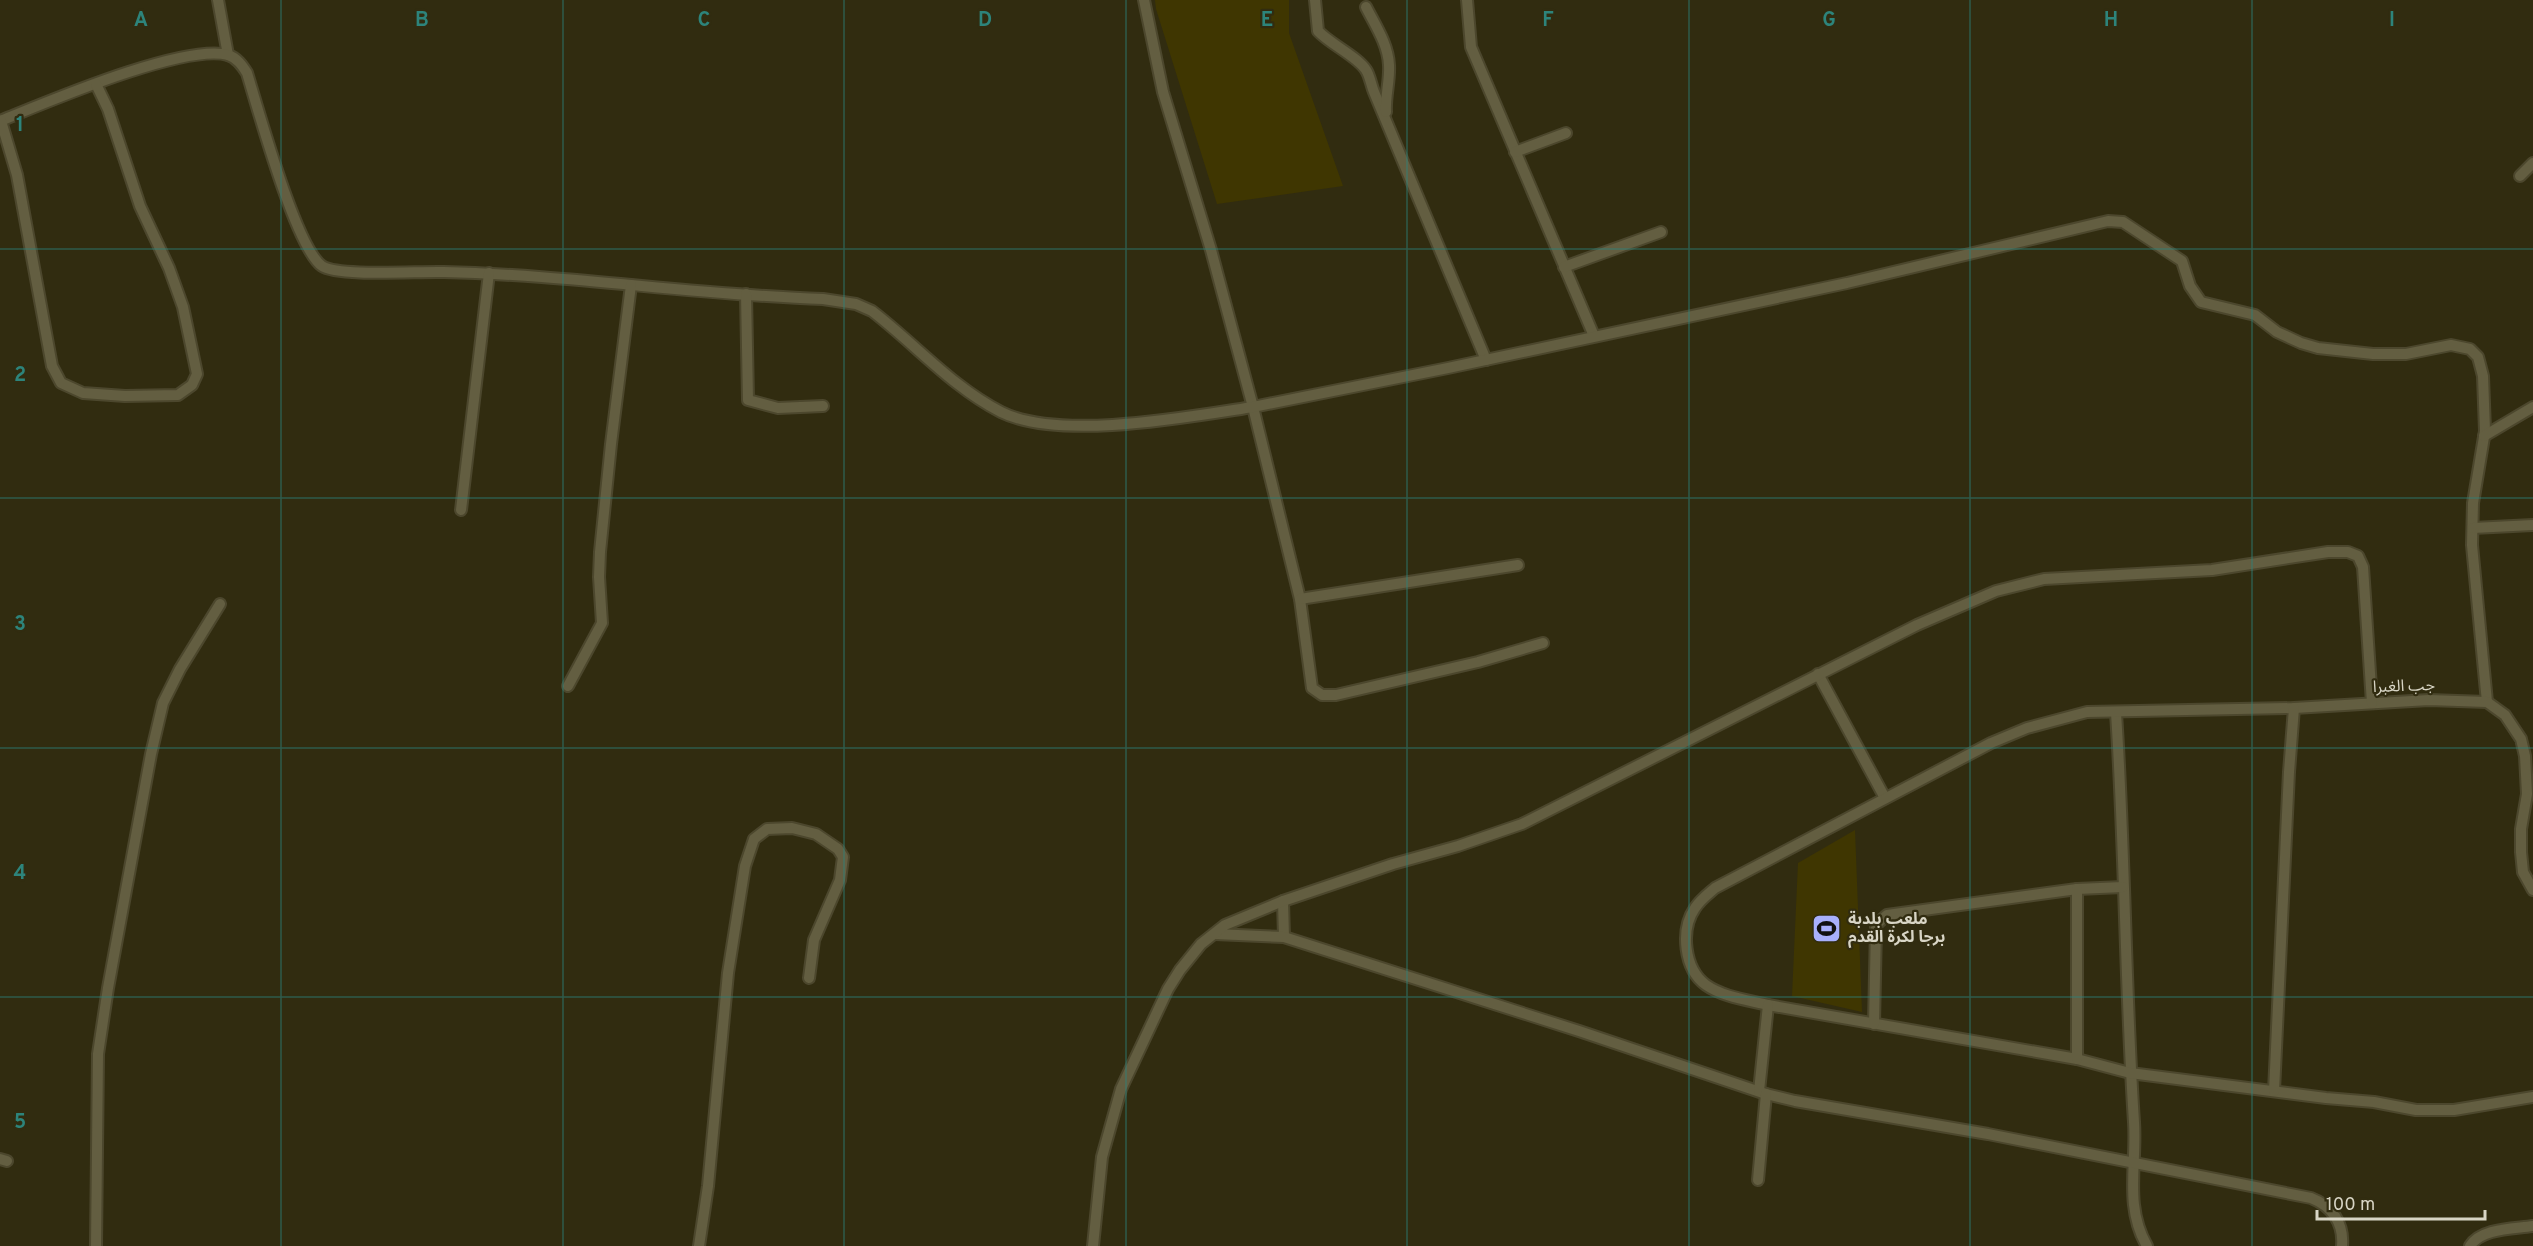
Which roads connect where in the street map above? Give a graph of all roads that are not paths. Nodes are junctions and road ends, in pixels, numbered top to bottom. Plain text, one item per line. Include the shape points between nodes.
1 (218, 0) edge
2 (1144, 0) edge
3 (1315, 0) edge
4 (1467, 0) edge
5 (1366, 7) dead end
6 (228, 55) junction
7 (96, 84) junction
8 (0, 121) edge
9 (1386, 122) junction
10 (1566, 134) dead end
11 (1515, 152) junction
12 (2533, 163) edge
13 (2520, 176) dead end
14 (1661, 232) dead end
15 (1564, 267) junction
16 (489, 273) junction
17 (631, 285) junction
18 (746, 294) junction
19 (1594, 336) junction
20 (1486, 360) junction
21 (823, 406) dead end
22 (1253, 407) junction
23 (2533, 407) edge
24 (2484, 436) junction
25 (461, 510) dead end
26 (2533, 525) edge
27 (2473, 528) junction
28 (1518, 565) dead end
29 (1300, 599) junction
30 (220, 604) dead end
31 (1544, 643) dead end
32 (1818, 674) junction
33 (568, 686) dead end
34 (2487, 702) junction
35 (2372, 703) junction
36 (2294, 708) junction
37 (2116, 713) junction
38 (2529, 755) edge
39 (1885, 798) junction
40 (2123, 887) junction
41 (2077, 889) junction
42 (2533, 890) edge
43 (1283, 901) junction
44 (1215, 934) junction
45 (1284, 937) junction
46 (809, 978) dead end
47 (1768, 1005) junction
48 (1874, 1024) junction
49 (2077, 1059) junction
50 (2130, 1073) junction
51 (2274, 1091) junction
52 (1762, 1092) junction
53 (2533, 1097) edge
54 (2132, 1163) junction
55 (1758, 1180) dead end
56 (2533, 1226) edge
57 (96, 1246) edge
58 (699, 1246) edge
59 (1093, 1246) edge
60 (2147, 1246) edge
61 (2342, 1246) edge
62 (2470, 1246) edge

1 - 6 street
2 - 22 street via 1163,92
3 - 9 street via 1318,31 1365,67
4 - 11 street via 1471,47
5 - 9 street via 1387,50
6 - 7 street via 190,54
6 - 16 street via 239,61 247,73 298,226 310,252 323,267 347,272
7 - 8 street
7 - 8 street via 140,206 183,307 197,374 192,385 178,395 83,393 61,383 52,366 17,175
9 - 20 street
10 - 11 street
11 - 15 street
12 - 13 street
14 - 15 street
15 - 19 street
16 - 17 street
16 - 25 street
17 - 18 street
17 - 33 street via 600,552 602,623
18 - 21 street via 748,400 778,408
18 - 22 street via 863,306 960,386 1001,412 1033,423 1110,424
19 - 20 street
19 - 24 street via 2119,221 2182,261 2190,286 2202,302 2255,315 2277,332 2301,343 2373,354 2406,354 2451,345 2470,349 2478,357 2483,376
20 - 22 street
22 - 29 street
23 - 24 street
24 - 27 street
26 - 27 street
27 - 34 street
28 - 29 street
29 - 31 street via 1310,684 1324,696 1479,662
30 - 57 street via 163,703 151,754 98,1054
32 - 35 street via 1972,600 2016,585 2044,579 2212,570 2348,552 2358,556 2362,567
32 - 39 street
32 - 43 street via 1522,824
34 - 35 street, جب الغبرا
34 - 38 street via 2514,727
35 - 36 street, جب الغبرا
36 - 37 street, جب الغبرا
36 - 51 street
37 - 39 street, جب الغبرا via 2087,712 2027,728
37 - 40 street
38 - 42 street via 2521,852 2523,872
39 - 47 street, جب الغبرا via 1722,884 1694,909 1686,946 1697,977 1718,992
40 - 41 street
40 - 50 street
41 - 48 street via 1884,917 1876,927
41 - 49 street
43 - 44 street via 1225,925
43 - 45 street
44 - 45 street
44 - 59 street via 1191,955 1168,989 1121,1089 1102,1157
45 - 52 street
46 - 58 street via 814,940 840,880 843,857 816,834 792,828 767,829 754,839 745,866 728,973
47 - 48 street, جب الغبرا
47 - 52 street
48 - 49 street, جب الغبرا
49 - 50 street, جب الغبرا
50 - 51 street, جب الغبرا
50 - 54 street
51 - 53 street, جب الغبرا via 2429,1111
52 - 54 street
52 - 55 street
54 - 60 street via 2132,1200
54 - 61 street via 2321,1202 2339,1222
56 - 62 street via 2485,1234

